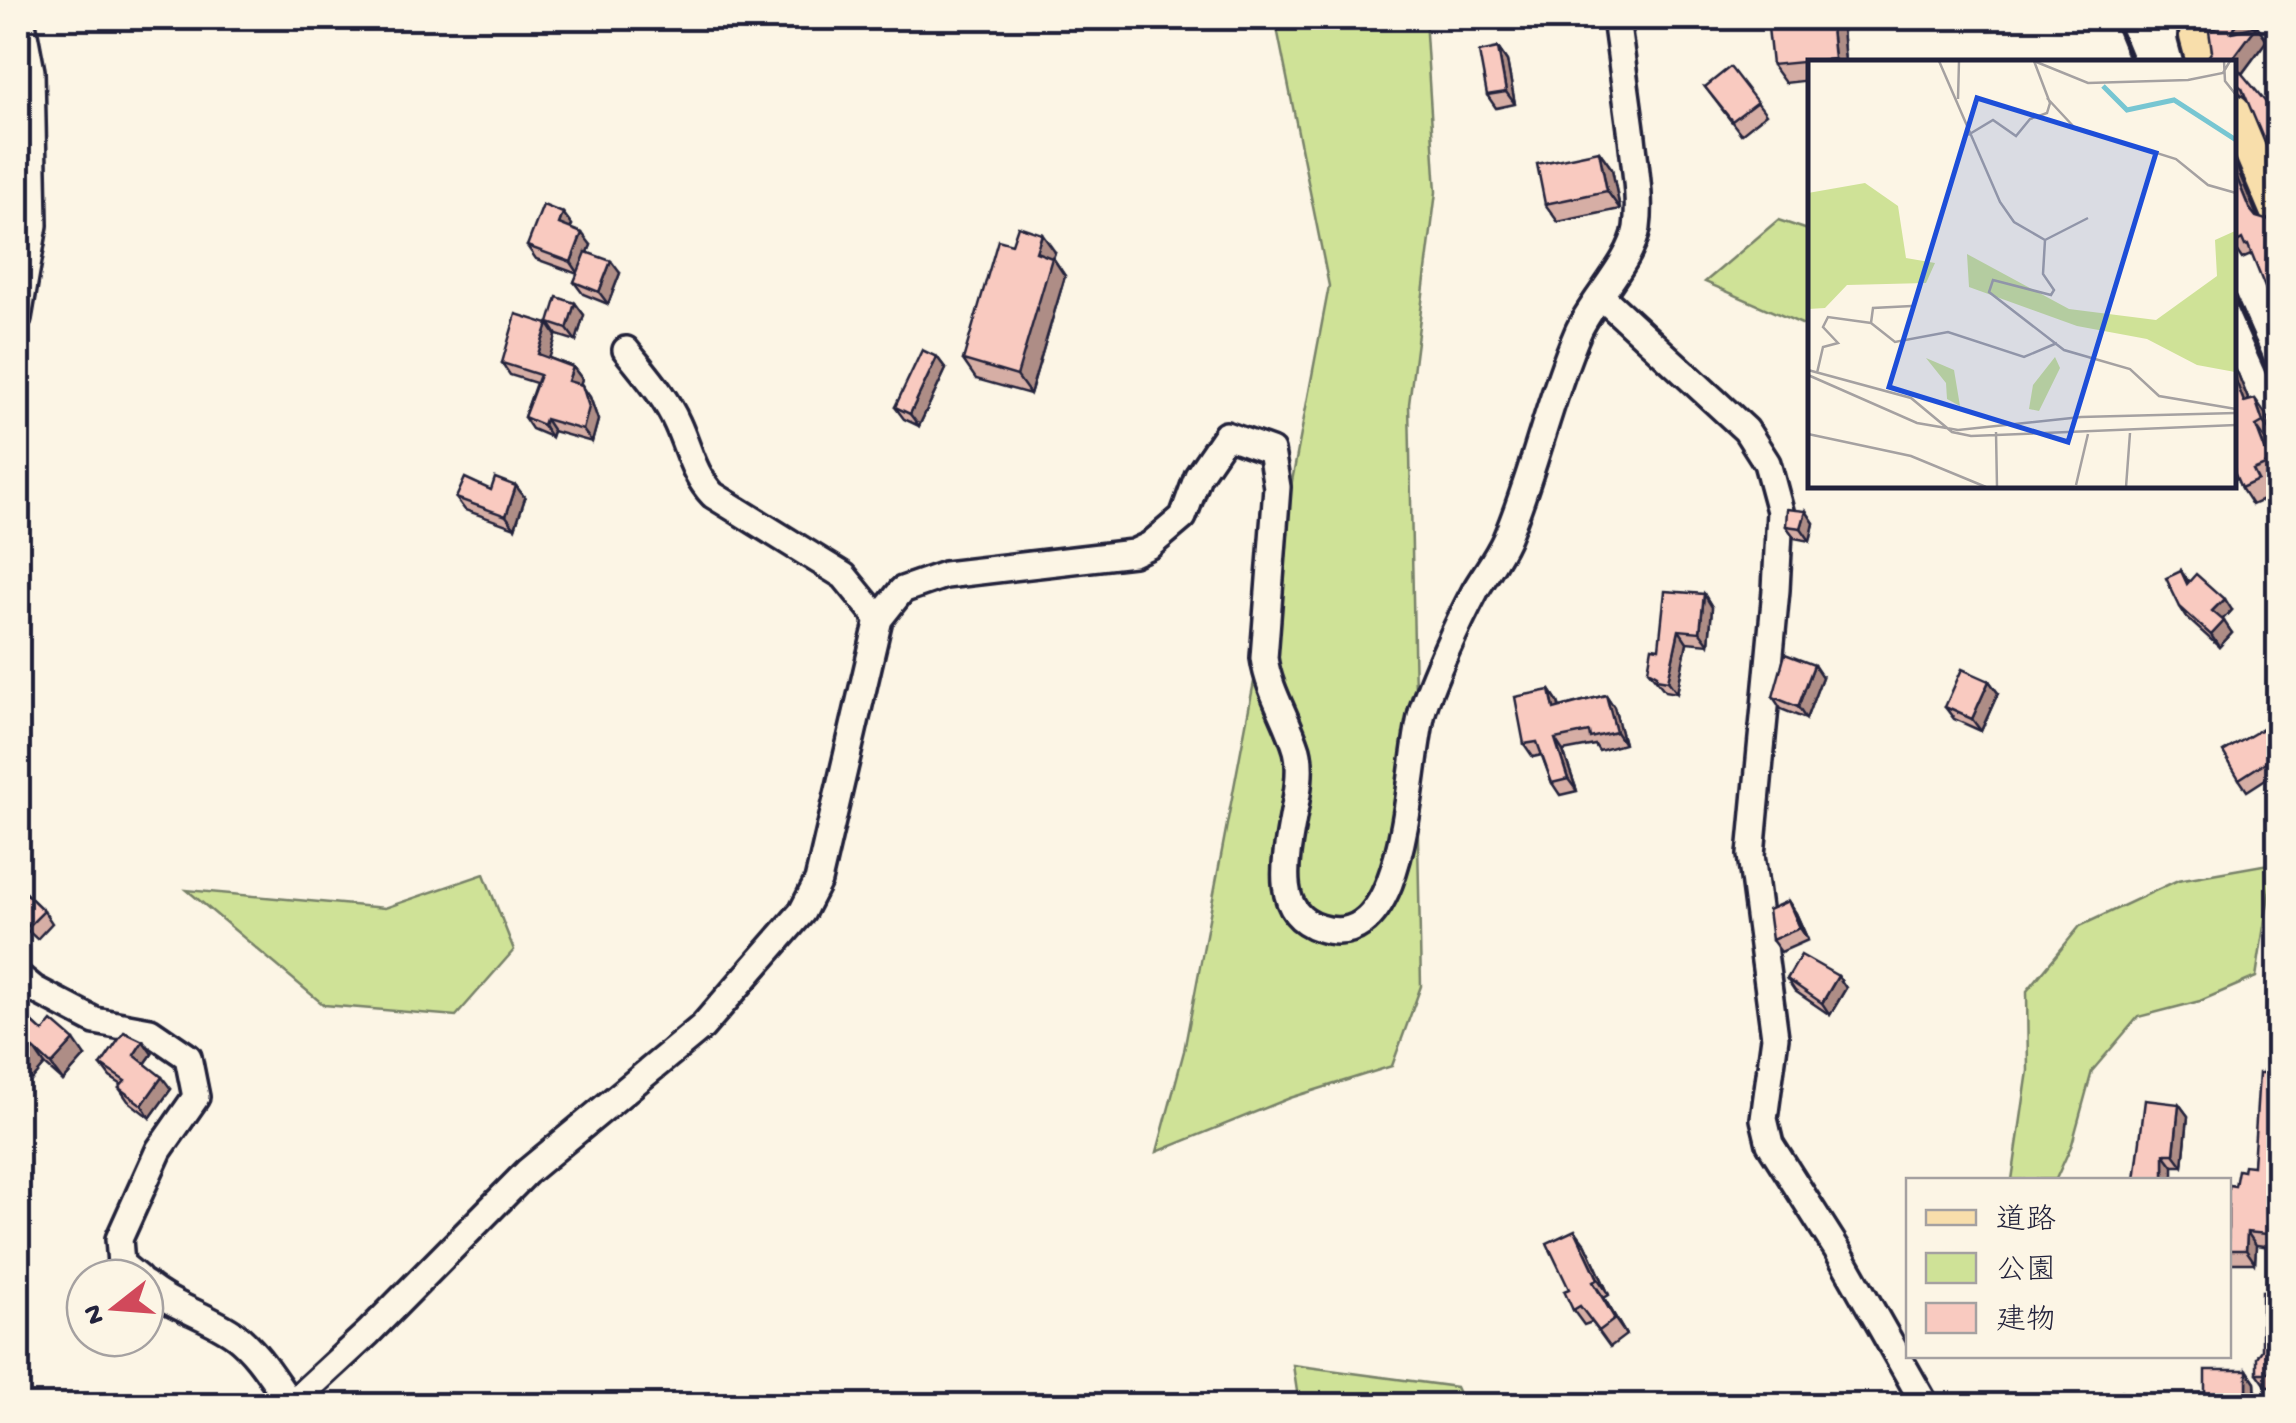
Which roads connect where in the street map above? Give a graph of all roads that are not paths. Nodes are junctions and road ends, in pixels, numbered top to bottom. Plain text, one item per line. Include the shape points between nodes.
1 (21, 18) edge
2 (1616, 18) edge
3 (2199, 18) edge
4 (2202, 60) edge
5 (2236, 116) edge
6 (2278, 216) edge
7 (1602, 297) junction
8 (18, 318) edge
9 (626, 350) dead end
10 (879, 619) junction
11 (18, 976) edge
12 (121, 1258) edge
13 (165, 1301) edge
14 (290, 1405) edge
15 (1926, 1406) edge

1 - 8 street via 31,70 34,226
2 - 7 street via 1638,186 1637,232
3 - 4 main road
5 - 6 main road
7 - 10 street via 1580,328 1505,540 1423,710 1395,872 1380,904 1348,931 1309,924 1288,905 1284,883 1299,779 1297,752 1264,658 1277,487 1272,451 1226,435 1198,476 1183,517 1133,553 945,575 902,590
7 - 15 street via 1746,430 1767,463 1780,510 1751,855 1775,1037 1764,1118 1770,1144
9 - 10 street via 677,422 706,488 844,576
10 - 14 street via 818,881 802,912 702,1027 527,1172
11 - 12 street via 94,1021 150,1031 188,1057 196,1097 159,1150 119,1238
13 - 14 street via 236,1336

